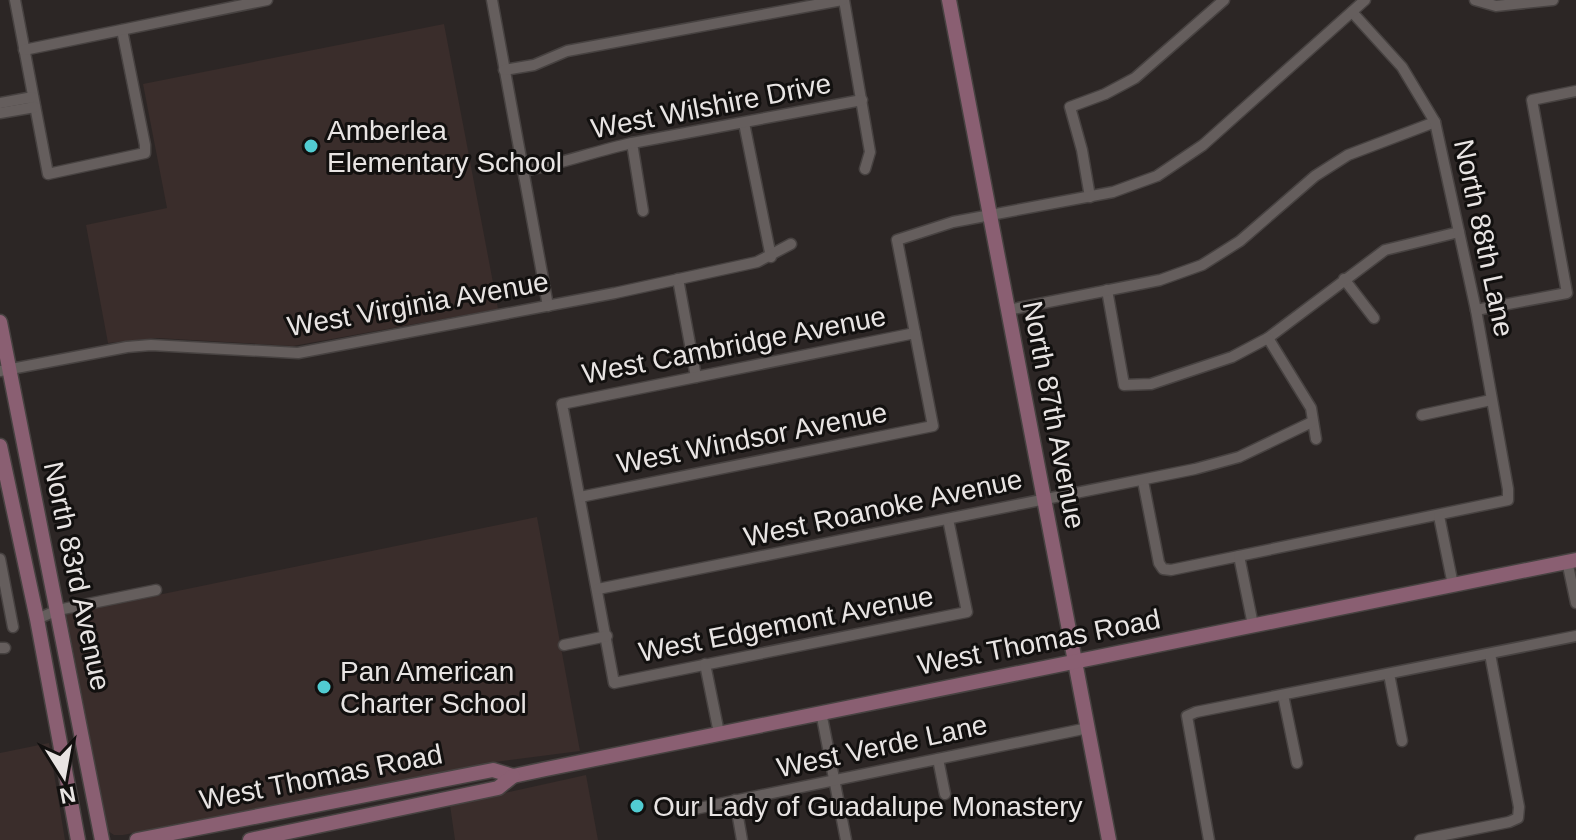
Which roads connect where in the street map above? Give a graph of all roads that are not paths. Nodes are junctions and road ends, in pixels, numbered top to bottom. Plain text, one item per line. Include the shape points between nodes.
1 (15, 0) edge
2 (267, 0) edge
3 (492, 0) edge
4 (843, 0) edge
5 (949, 0) edge
6 (1224, 0) edge
7 (1365, 0) edge
8 (1553, 0) edge
9 (1478, 6) edge
10 (1352, 12) junction
11 (122, 30) junction
12 (24, 50) junction
13 (504, 70) junction
14 (1576, 91) edge
15 (862, 100) junction
16 (34, 102) junction
17 (0, 108) edge
18 (1435, 122) junction
19 (744, 123) junction
20 (632, 143) junction
21 (865, 169) dead end
22 (523, 171) junction
23 (1090, 197) junction
24 (643, 211) dead end
25 (990, 215) junction
26 (1459, 232) junction
27 (791, 244) dead end
28 (771, 257) junction
29 (678, 279) junction
30 (1344, 279) junction
31 (1107, 290) junction
32 (548, 306) junction
33 (1008, 310) junction
34 (1476, 310) junction
35 (1374, 318) dead end
36 (0, 322) edge
37 (915, 333) junction
38 (1268, 338) junction
39 (4, 370) edge
40 (696, 377) junction
41 (1491, 400) junction
42 (1422, 415) dead end
43 (1312, 422) junction
44 (1316, 439) dead end
45 (0, 446) edge
46 (1143, 481) junction
47 (580, 497) junction
48 (1043, 499) junction
49 (1439, 516) junction
50 (948, 519) junction
51 (1239, 556) junction
52 (0, 559) edge
53 (1572, 560) edge
54 (1453, 585) junction
55 (598, 589) junction
56 (156, 590) dead end
57 (1576, 603) edge
58 (58, 610) junction
59 (37, 619) junction
60 (1253, 625) junction
61 (13, 627) dead end
62 (607, 636) junction
63 (1576, 636) edge
64 (564, 645) dead end
65 (1490, 654) junction
66 (1074, 661) junction
67 (705, 664) junction
68 (1389, 674) junction
69 (1283, 695) junction
70 (821, 712) junction
71 (1088, 728) junction
72 (719, 733) junction
73 (1402, 741) dead end
74 (938, 759) junction
75 (1297, 763) dead end
76 (513, 776) junction
77 (834, 780) junction
78 (945, 794) dead end
79 (735, 800) junction
80 (316, 805) junction
81 (685, 811) dead end
82 (320, 826) junction
83 (78, 840) edge
84 (102, 840) edge
85 (137, 840) edge
86 (250, 840) edge
87 (742, 840) edge
88 (846, 840) edge
89 (1109, 840) edge
90 (1209, 840) edge
91 (1420, 840) edge

1 - 12 street
2 - 11 street
3 - 13 street
4 - 13 street via 567,51
4 - 15 street
5 - 25 main road, North 87th Avenue
6 - 23 street via 1135,78 1070,107
7 - 10 street
8 - 9 street
10 - 18 street, North 88th Lane via 1402,67
10 - 23 street via 1192,154 1157,176
11 - 12 street
11 - 16 street via 145,153 48,174
12 - 16 street
13 - 22 street
14 - 34 street via 1532,100 1567,293
15 - 19 street, West Wilshire Drive
15 - 21 street via 870,152
16 - 17 street
18 - 26 street, North 88th Lane
18 - 31 street via 1348,155 1202,265
19 - 20 street, West Wilshire Drive
19 - 28 street
20 - 22 street, West Wilshire Drive
20 - 24 street
22 - 32 street
23 - 25 street
25 - 33 main road, North 87th Avenue
25 - 37 street via 897,240
26 - 30 street via 1385,250
26 - 34 street, North 88th Lane
27 - 28 street, West Virginia Avenue
28 - 29 street, West Virginia Avenue
29 - 32 street, West Virginia Avenue
29 - 40 street
30 - 35 street
30 - 38 street
31 - 33 street
31 - 38 street via 1124,385 1151,384 1196,371
32 - 39 street, West Virginia Avenue via 298,353 151,345
33 - 48 main road, North 87th Avenue
34 - 41 street, North 88th Lane
36 - 39 main road, North 83rd Avenue
37 - 40 street, West Cambridge Avenue
37 - 47 street, West Windsor Avenue via 933,426
38 - 43 street via 1311,408
39 - 58 main road, North 83rd Avenue
40 - 47 street, West Cambridge Avenue via 562,404
41 - 42 street
41 - 49 street, North 88th Lane via 1508,500
43 - 44 street
43 - 46 street, West Roanoke Avenue via 1239,457
45 - 59 main road, North 83rd Avenue
46 - 48 street, West Roanoke Avenue
46 - 51 street via 1163,569
47 - 55 street
48 - 50 street, West Roanoke Avenue
48 - 66 main road, North 87th Avenue
49 - 51 street
49 - 54 street
50 - 55 street, West Roanoke Avenue
50 - 67 street, West Edgemont Avenue via 967,612
51 - 60 street
52 - 61 street
53 - 54 main road, West Thomas Road
53 - 57 street
54 - 60 main road, West Thomas Road
55 - 62 street
56 - 58 street
58 - 59 street
58 - 84 main road, North 83rd Avenue
59 - 83 main road, North 83rd Avenue
60 - 66 main road, West Thomas Road
62 - 64 street, West Edgemont Avenue
62 - 67 street, West Edgemont Avenue via 614,683
63 - 65 street
65 - 68 street
65 - 91 street via 1518,818
66 - 70 main road, West Thomas Road
66 - 71 main road, North 87th Avenue
67 - 72 street
68 - 69 street
68 - 73 street
69 - 75 street
69 - 90 street via 1187,716
70 - 72 main road, West Thomas Road
70 - 77 street
71 - 74 street, West Verde Lane
71 - 89 main road, North 87th Avenue
72 - 76 main road, West Thomas Road
74 - 77 street, West Verde Lane
74 - 78 street
76 - 80 main road, West Thomas Road via 493,770
76 - 82 main road, West Thomas Road via 498,788
77 - 79 street, West Verde Lane
77 - 88 street
79 - 81 street, West Verde Lane
79 - 87 street
80 - 82 main road
80 - 85 main road, West Thomas Road
82 - 86 main road, West Thomas Road

